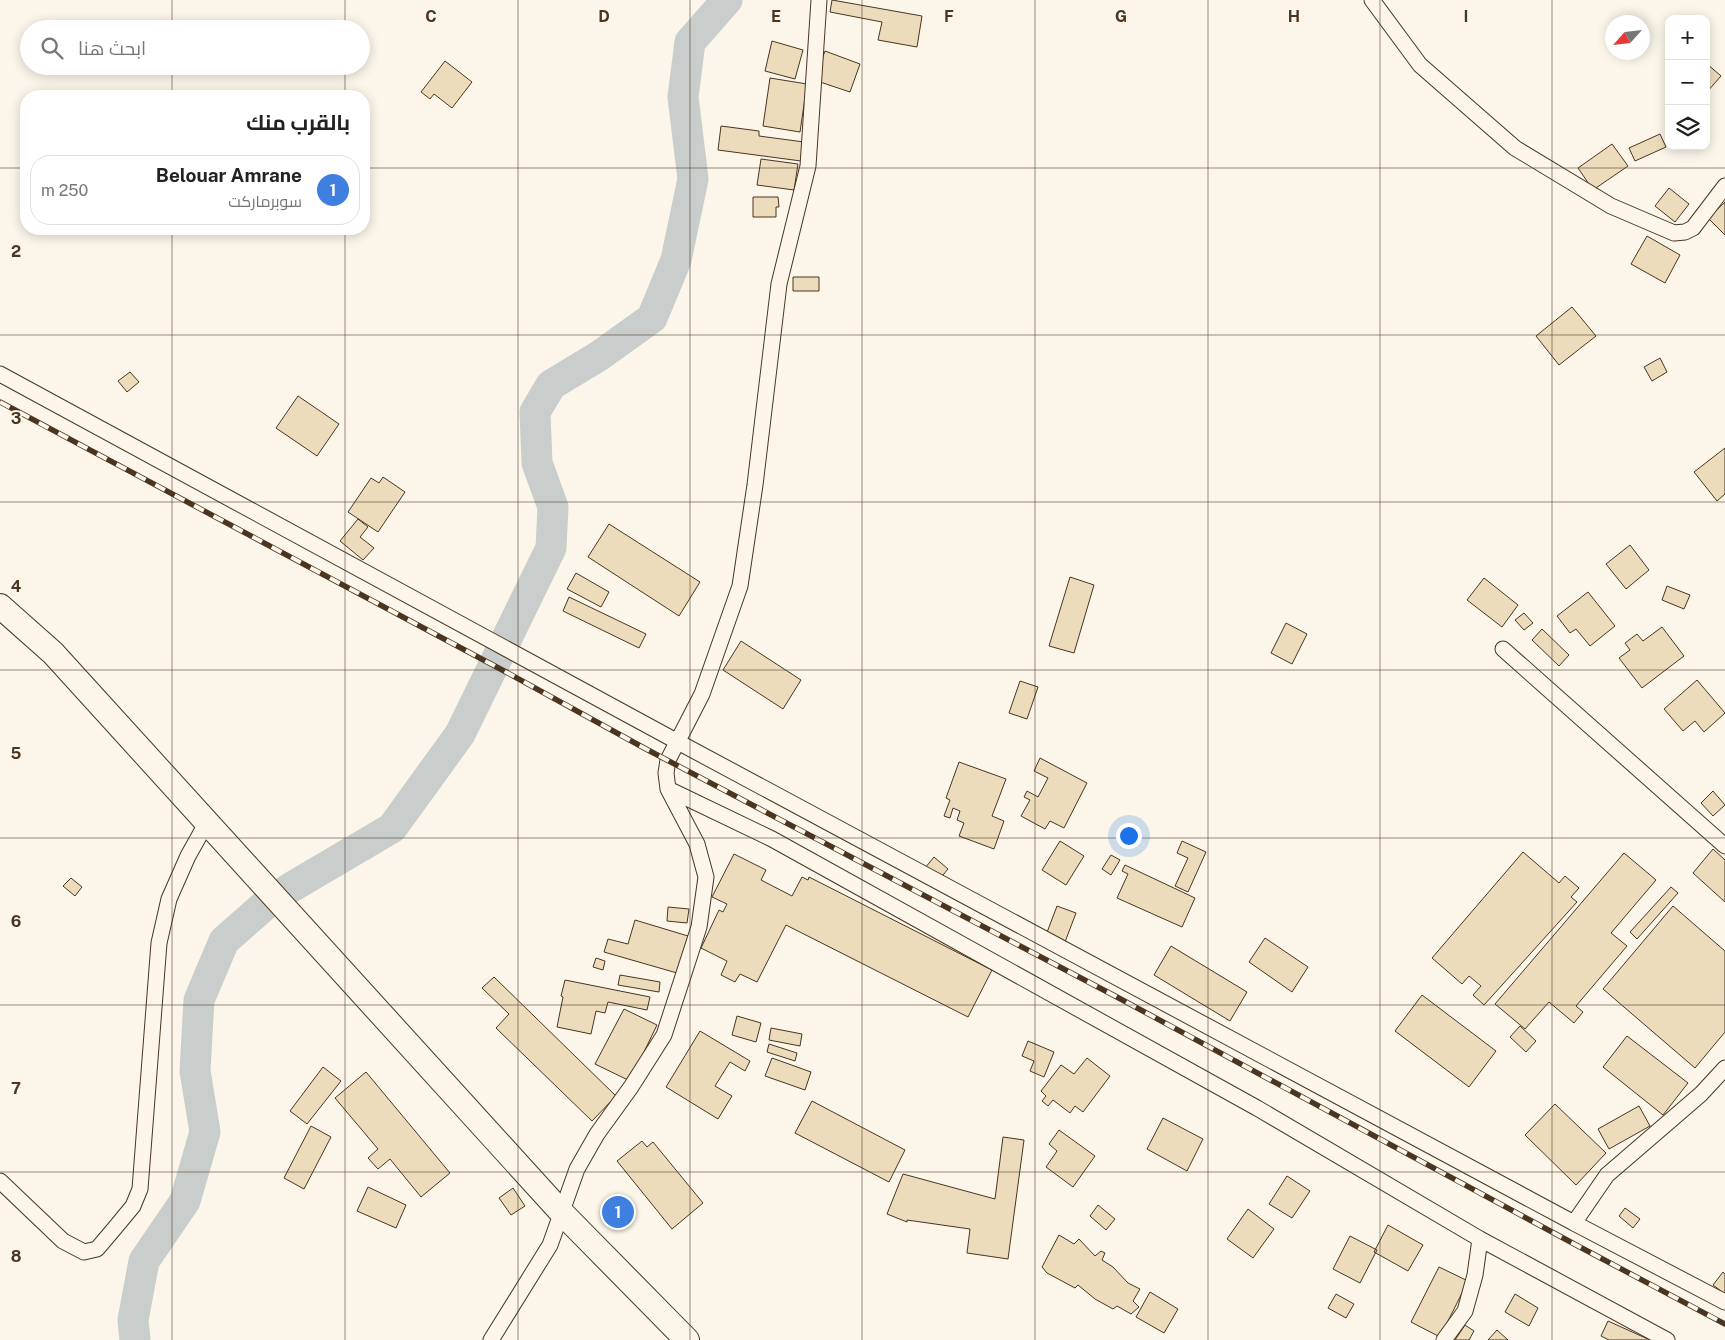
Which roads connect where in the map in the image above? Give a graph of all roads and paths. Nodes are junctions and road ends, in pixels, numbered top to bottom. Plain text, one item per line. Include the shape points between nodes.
1 (820, 0) edge
2 (1372, 0) edge
3 (1725, 186) edge
4 (0, 374) edge
5 (0, 606) edge
6 (1503, 649) dead end
7 (678, 742) junction
8 (668, 789) junction
9 (207, 822) junction
10 (1725, 846) edge
11 (1725, 1068) edge
12 (0, 1181) edge
13 (562, 1213) junction
14 (1574, 1223) junction
15 (1480, 1239) junction
16 (1725, 1302) edge
17 (491, 1340) edge
18 (687, 1340) edge
19 (1444, 1340) edge
20 (1667, 1340) edge

1 - 7 street via 808,166 779,284 740,586 702,694
2 - 3 street via 1420,65 1515,148 1611,206 1674,233 1685,232 1693,228
4 - 7 street
5 - 9 main road via 53,653
6 - 10 street
7 - 8 street via 668,760
7 - 14 street
8 - 13 street via 696,844 706,877 699,927 664,1035 597,1134 577,1169
8 - 15 street via 772,839 1256,1108
9 - 12 street via 169,899 159,943 140,1189 133,1206 97,1249 84,1252 64,1240
9 - 13 main road
11 - 14 street via 1701,1094 1607,1175
13 - 17 street via 550,1245
13 - 18 main road
14 - 16 street
15 - 19 street via 1475,1275 1464,1311
15 - 20 street

